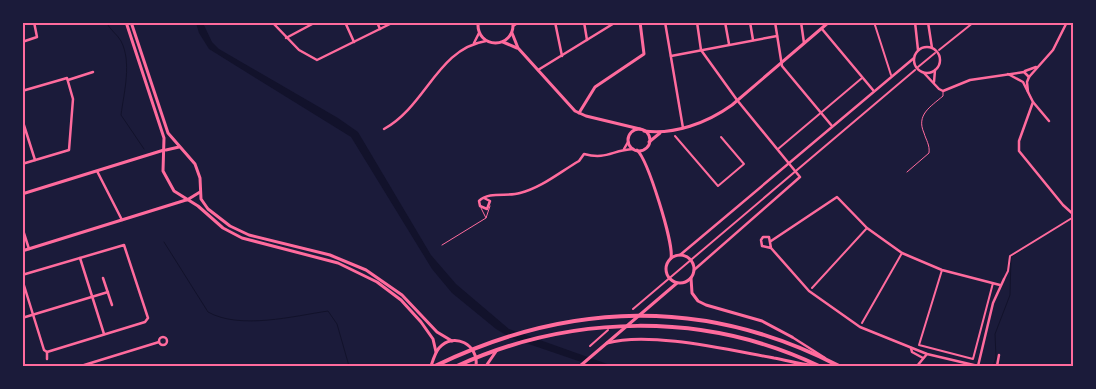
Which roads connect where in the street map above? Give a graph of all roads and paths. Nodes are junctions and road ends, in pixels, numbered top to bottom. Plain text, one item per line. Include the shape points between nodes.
1 (34, 22) edge
2 (126, 22) edge
3 (131, 22) edge
4 (272, 22) edge
5 (316, 22) edge
6 (344, 22) edge
7 (377, 22) edge
8 (394, 22) edge
9 (478, 22) edge
10 (520, 22) edge
11 (555, 22) edge
12 (584, 22) edge
13 (616, 22) edge
14 (640, 22) edge
15 (665, 22) edge
16 (697, 22) edge
17 (725, 22) edge
18 (750, 22) edge
19 (775, 22) edge
20 (800, 22) edge
21 (829, 22) edge
22 (874, 22) edge
23 (915, 22) edge
24 (928, 22) edge
25 (974, 22) edge
26 (1068, 22) edge
27 (513, 24) edge
28 (380, 29) junction
29 (822, 29) junction
30 (479, 33) junction
31 (512, 33) junction
32 (777, 36) junction
33 (286, 38) junction
34 (587, 40) junction
35 (753, 40) junction
36 (486, 41) junction
37 (22, 42) edge
38 (354, 42) junction
39 (503, 42) junction
40 (474, 43) junction
41 (729, 44) junction
42 (804, 44) junction
43 (518, 48) junction
44 (932, 48) junction
45 (701, 50) junction
46 (918, 50) junction
47 (939, 50) dead end
48 (935, 53) dead end
49 (562, 56) junction
50 (671, 56) junction
51 (914, 58) junction
52 (781, 63) junction
53 (918, 67) dead end
54 (1038, 67) junction
55 (538, 70) junction
56 (914, 70) dead end
57 (935, 70) junction
58 (93, 72) dead end
59 (1023, 72) junction
60 (924, 73) junction
61 (1008, 74) junction
62 (891, 76) junction
63 (862, 77) junction
64 (1029, 77) junction
65 (1019, 78) junction
66 (68, 80) junction
67 (1025, 82) junction
68 (934, 84) junction
69 (874, 90) junction
70 (22, 91) edge
71 (944, 91) junction
72 (737, 100) junction
73 (1033, 102) junction
74 (821, 112) junction
75 (579, 114) junction
76 (22, 119) edge
77 (1049, 121) dead end
78 (620, 125) junction
79 (832, 126) junction
80 (683, 128) junction
81 (384, 129) dead end
82 (642, 130) junction
83 (661, 133) junction
84 (675, 136) dead end
85 (721, 137) dead end
86 (628, 140) junction
87 (649, 142) junction
88 (179, 147) junction
89 (646, 147) junction
90 (778, 149) junction
91 (165, 150) junction
92 (623, 150) junction
93 (635, 150) junction
94 (35, 160) junction
95 (645, 160) junction
96 (789, 162) junction
97 (22, 164) edge
98 (97, 171) junction
99 (797, 171) junction
100 (907, 172) dead end
101 (200, 192) junction
102 (22, 194) edge
103 (496, 195) junction
104 (484, 198) junction
105 (187, 200) junction
106 (490, 205) junction
107 (481, 208) junction
108 (1073, 216) edge
109 (486, 218) junction
110 (122, 220) junction
111 (22, 227) edge
112 (867, 228) junction
113 (771, 241) junction
114 (442, 245) dead end
115 (672, 245) junction
116 (771, 248) junction
117 (29, 249) junction
118 (22, 251) edge
119 (902, 253) junction
120 (680, 255) junction
121 (80, 258) junction
122 (671, 258) junction
123 (691, 260) junction
124 (694, 270) junction
125 (942, 270) junction
126 (22, 277) edge
127 (103, 278) dead end
128 (691, 278) junction
129 (1004, 279) joint
130 (670, 280) junction
131 (677, 283) junction
132 (992, 283) junction
133 (1000, 285) junction
134 (812, 288) dead end
135 (670, 290) junction
136 (108, 292) junction
137 (93, 296) junction
138 (112, 305) dead end
139 (633, 309) dead end
140 (33, 314) junction
141 (22, 318) edge
142 (862, 323) dead end
143 (608, 330) dead end
144 (104, 334) junction
145 (792, 337) joint
146 (452, 341) junction
147 (159, 342) dead end
148 (607, 343) junction
149 (590, 346) dead end
150 (500, 348) junction
151 (911, 348) junction
152 (472, 349) junction
153 (47, 352) junction
154 (436, 353) junction
155 (926, 354) junction
156 (1000, 355) dead end
157 (476, 358) junction
158 (923, 358) junction
159 (47, 359) dead end
160 (830, 362) junction
161 (81, 366) edge
162 (435, 366) edge
163 (456, 366) edge
164 (477, 366) edge
165 (486, 366) edge
166 (580, 366) edge
167 (817, 366) edge
168 (839, 366) edge
169 (917, 366) edge
170 (978, 366) edge
171 (997, 366) edge

1 - 37 street via 37,37
2 - 91 street
3 - 88 street via 165,125
4 - 33 street
5 - 33 street
6 - 38 street
7 - 28 street
8 - 28 street
9 - 30 street
10 - 27 street
11 - 49 street
12 - 34 street
13 - 34 street
14 - 75 street via 644,54 596,87
15 - 50 street
16 - 45 street
17 - 41 street
18 - 35 street
19 - 32 street
20 - 42 street
21 - 29 street
22 - 62 street
23 - 46 street
24 - 44 street
25 - 47 street
26 - 54 street via 1053,50
27 - 31 street
28 - 38 street
29 - 42 street
29 - 63 street
30 - 36 street
30 - 40 street
31 - 39 street
31 - 43 street
32 - 35 street
32 - 52 street
33 - 38 street via 315,60
34 - 49 street
35 - 41 street
36 - 39 street via 493,44
36 - 40 street
39 - 43 street
40 - 81 street via 448,59 414,105
41 - 45 street
42 - 52 street
43 - 55 street
44 - 46 street
44 - 57 street via 940,60
45 - 50 street
45 - 72 street
46 - 51 street
48 - 53 street
49 - 55 street
50 - 80 street
51 - 60 street via 915,66
51 - 62 street
52 - 72 street
52 - 74 street
54 - 59 street
54 - 64 street
55 - 75 street
56 - 99 street
57 - 60 street
57 - 68 street
58 - 66 street
59 - 61 street
59 - 64 street
59 - 65 street
60 - 68 street
61 - 65 street
61 - 71 street via 970,80
62 - 69 street
63 - 69 street
63 - 74 street
64 - 67 street
65 - 67 street
66 - 70 street
66 - 94 street via 73,99 69,150
67 - 73 street
68 - 71 street
69 - 79 street
71 - 100 lane via 943,96 923,115 922,131 929,153
72 - 80 street via 716,115
72 - 90 street
73 - 77 street
73 - 108 street via 1020,141 1020,151
74 - 79 street
74 - 90 street
75 - 78 street
76 - 94 street
78 - 82 street
78 - 86 street via 625,129
79 - 96 street
80 - 83 street
82 - 83 street
82 - 86 street via 632,131
82 - 87 street via 649,137
83 - 87 street
84 - 85 street via 718,186 744,164
86 - 92 street
86 - 93 street
87 - 89 street
88 - 91 street
88 - 101 street via 197,167
89 - 93 street
89 - 95 street
90 - 96 street
91 - 98 street
91 - 105 street via 162,164 166,180
92 - 93 street
92 - 103 street via 602,157 584,154 532,189 513,195
93 - 95 street
94 - 97 street
95 - 115 street
96 - 99 street
96 - 120 street
98 - 102 street
98 - 110 street
99 - 123 street
99 - 124 street via 798,180
101 - 105 street
101 - 146 street via 208,209 238,231 337,257 375,275 402,295 437,332
103 - 104 street
103 - 106 street
104 - 106 street via 488,198
104 - 107 street via 479,201
105 - 110 street
105 - 154 street via 223,228 242,238 338,263 377,282 401,300 426,328
106 - 107 street via 486,209
106 - 109 lane
107 - 109 lane
108 - 129 street via 1010,256
109 - 114 lane
110 - 117 street
111 - 117 street
112 - 113 street via 837,197
112 - 119 street
112 - 134 street
113 - 116 street
113 - 116 street via 764,236 760,242
115 - 120 street
115 - 122 street
116 - 151 street via 810,291 856,325
117 - 118 street
119 - 125 street
119 - 142 street
120 - 122 street
120 - 123 street
121 - 126 street
121 - 137 street
121 - 144 street via 121,245 126,248 148,318 145,322
122 - 130 street via 666,269
123 - 124 street
123 - 130 street
124 - 128 street
125 - 132 street
125 - 132 street via 919,345 974,359
126 - 140 street
127 - 136 street
128 - 131 street
128 - 145 street via 692,293 702,303 762,321
129 - 133 street
130 - 131 street
130 - 135 street
130 - 139 street
131 - 135 street
132 - 133 street
133 - 170 street via 990,312
135 - 148 street
136 - 137 street
136 - 138 street
137 - 140 street
137 - 144 street
140 - 141 street
140 - 153 street
143 - 149 street
144 - 153 street
145 - 160 street
146 - 152 street via 465,342
146 - 154 street via 445,343
147 - 161 street
148 - 166 street
148 - 167 street via 626,340 685,343
150 - 157 main road
150 - 165 street
150 - 167 main road via 592,327 686,328 726,334 772,347
151 - 155 street
151 - 158 street
152 - 157 street
152 - 160 main road via 543,326 608,316 653,316 695,320 760,333
152 - 162 main road
153 - 159 street
154 - 162 street
154 - 162 street
155 - 158 street
155 - 170 street
156 - 171 street
157 - 163 main road
157 - 164 street
158 - 169 street
160 - 168 main road

